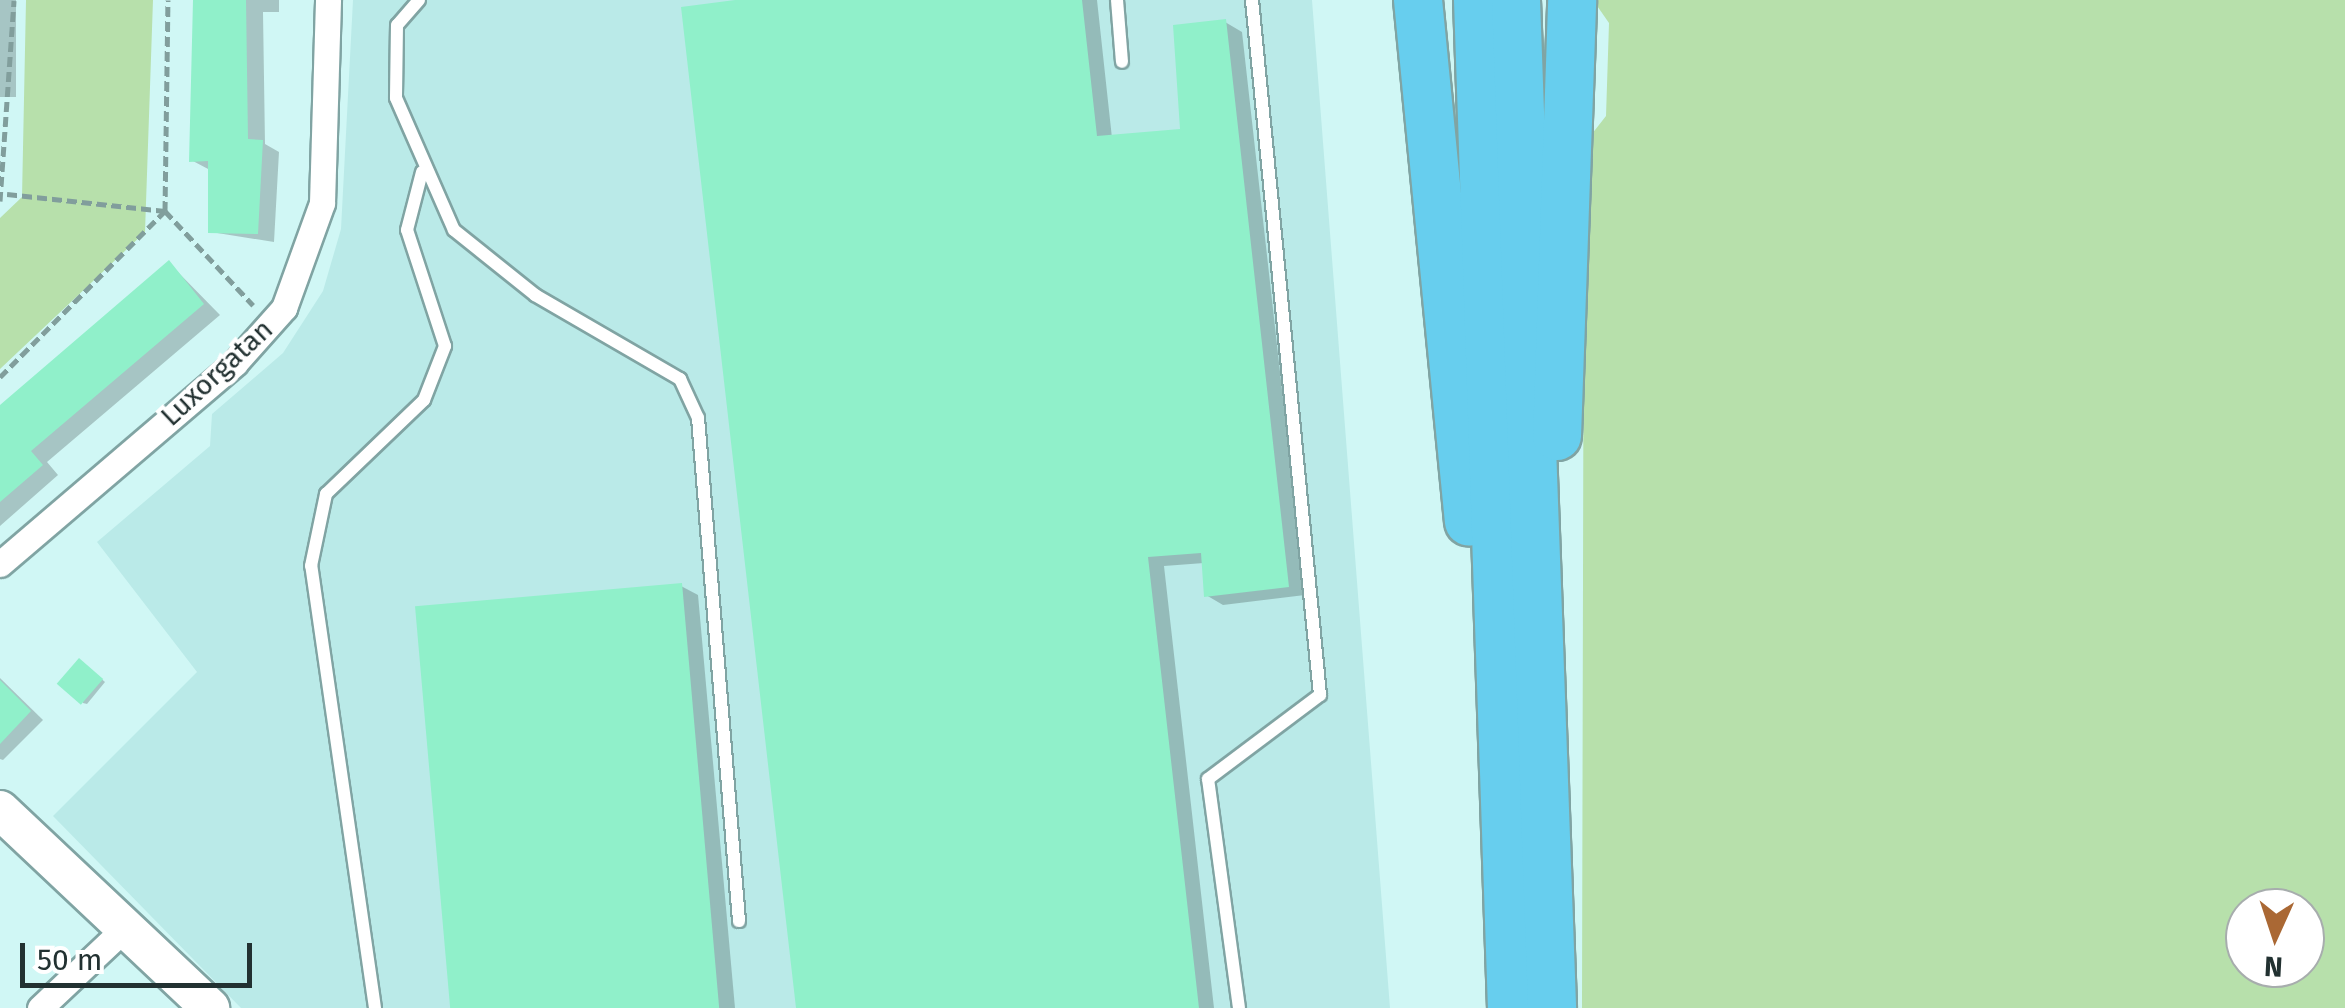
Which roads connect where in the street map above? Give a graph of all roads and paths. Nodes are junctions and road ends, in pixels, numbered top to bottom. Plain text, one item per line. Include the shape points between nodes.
1 (14, 0) edge
2 (168, 0) edge
3 (328, 0) edge
4 (419, 0) edge
5 (1117, 0) edge
6 (1252, 0) edge
7 (1418, 0) edge
8 (1478, 0) edge
9 (1516, 0) edge
10 (1572, 0) edge
11 (1122, 62) dead end
12 (422, 172) junction
13 (7, 194) junction
14 (0, 201) edge
15 (165, 211) junction
16 (262, 290) dead end
17 (252, 304) junction
18 (247, 312) dead end
19 (272, 322) junction
20 (0, 377) edge
21 (0, 564) edge
22 (1537, 600) junction
23 (0, 810) edge
24 (1506, 899) junction
25 (739, 922) dead end
26 (126, 927) junction
27 (40, 1008) edge
28 (210, 1008) edge
29 (375, 1008) edge
30 (1239, 1008) edge
31 (1512, 1008) edge
32 (1552, 1008) edge

1 - 13 path
2 - 15 path
3 - 19 street, Luxorgatan via 318,228
4 - 12 lane via 397,25 396,98
5 - 11 lane
6 - 30 lane via 1320,695 1208,779
7 - 24 highway
8 - 24 highway
9 - 22 highway
10 - 22 highway via 1560,413
12 - 25 lane via 454,230 535,295 680,379 698,418
12 - 29 lane via 407,230 445,346 424,400 326,494 310,566
13 - 14 path
13 - 15 path
15 - 17 path
15 - 20 path
16 - 17 path
17 - 18 path
17 - 19 path
19 - 21 street, Luxorgatan
22 - 32 highway
23 - 26 street
24 - 31 highway
26 - 27 street
26 - 28 street

